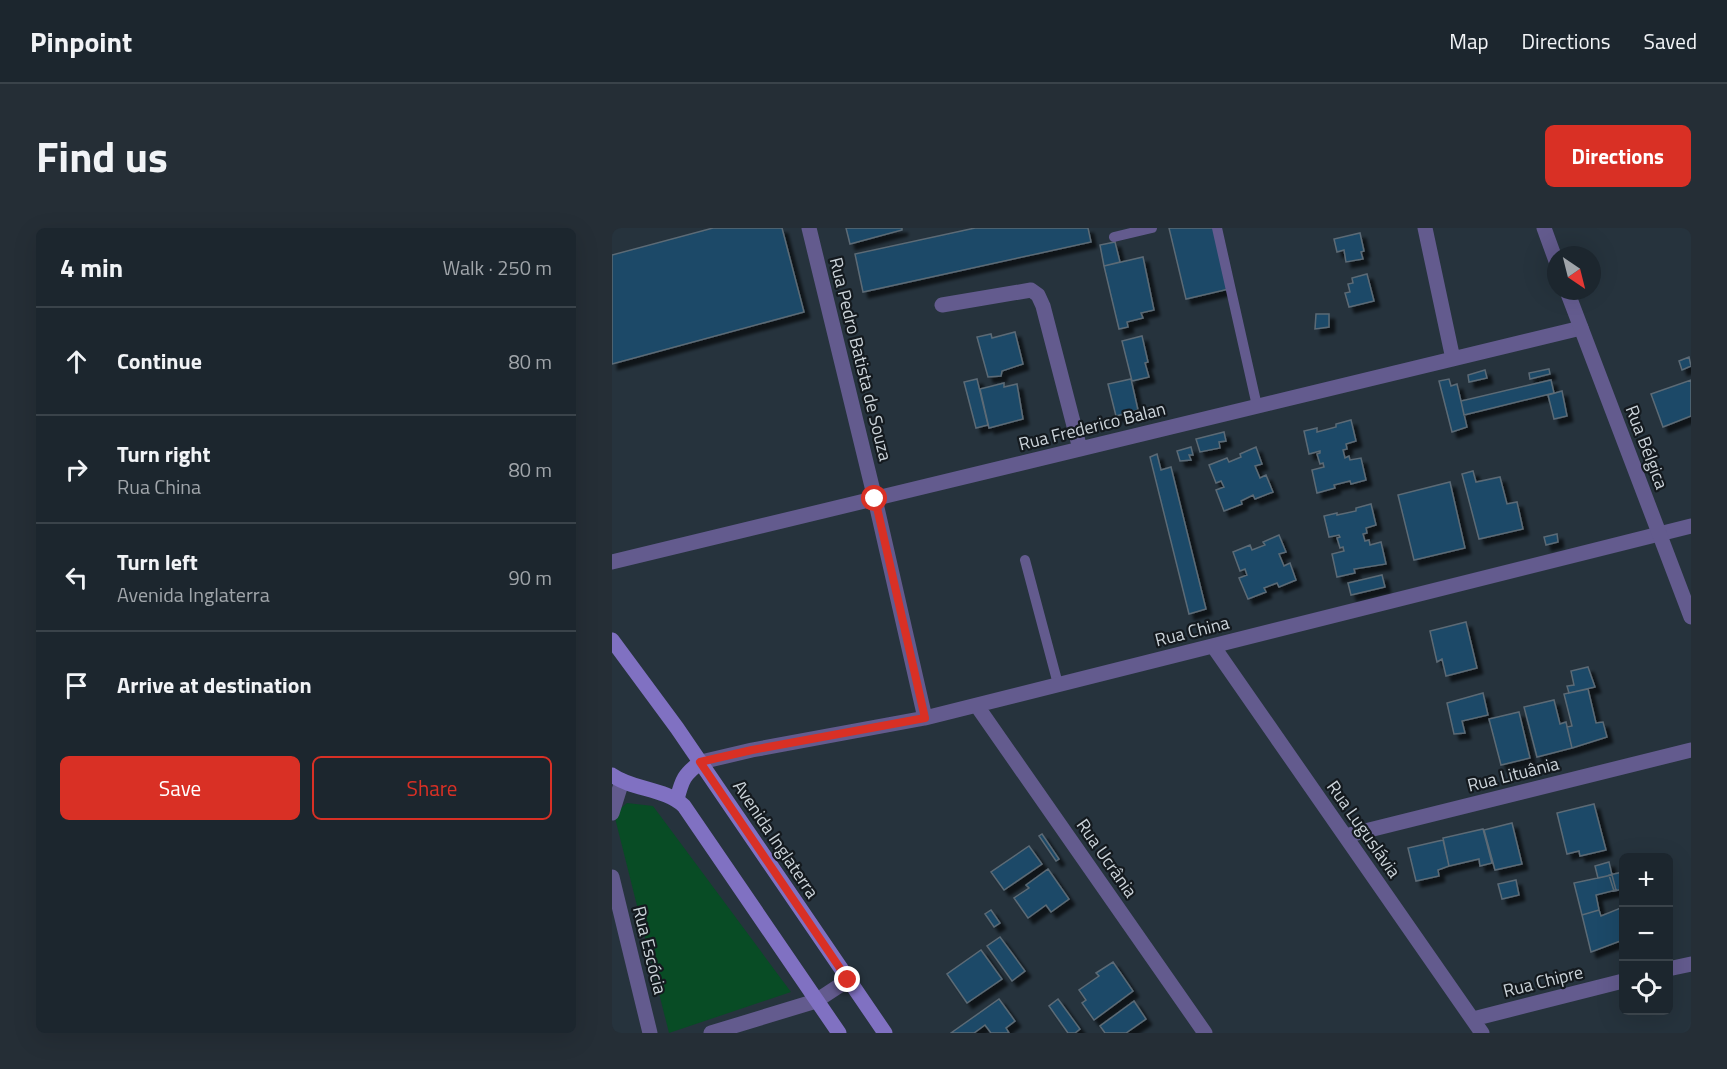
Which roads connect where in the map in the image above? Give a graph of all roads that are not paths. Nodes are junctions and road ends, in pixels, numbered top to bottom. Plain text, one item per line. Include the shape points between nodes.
1 (809, 228) edge
2 (1152, 228) edge
3 (1217, 228) edge
4 (1425, 228) edge
5 (1544, 228) edge
6 (1113, 237) dead end
7 (1551, 246) edge
8 (1570, 300) edge
9 (942, 305) dead end
10 (1581, 328) junction
11 (1453, 359) junction
12 (1257, 406) junction
13 (1080, 449) junction
14 (875, 499) junction
15 (1691, 526) edge
16 (1659, 534) junction
17 (1025, 560) dead end
18 (612, 562) edge
19 (1691, 617) edge
20 (612, 640) edge
21 (1213, 646) junction
22 (1058, 684) junction
23 (977, 706) junction
24 (925, 718) junction
25 (1691, 750) edge
26 (700, 762) junction
27 (617, 778) edge
28 (676, 799) junction
29 (612, 813) edge
30 (1345, 836) junction
31 (612, 877) edge
32 (1691, 964) edge
33 (1673, 968) edge
34 (848, 980) junction
35 (1619, 982) edge
36 (816, 1001) junction
37 (1473, 1019) junction
38 (650, 1033) edge
39 (711, 1033) edge
40 (839, 1033) edge
41 (885, 1033) edge
42 (1205, 1033) edge
43 (1482, 1033) edge

1 - 14 street, Rua Pedro Batista de Souza
2 - 6 lane
3 - 12 lane
4 - 11 street
5 - 7 street
8 - 10 street, Rua Bélgica
9 - 13 street via 1032,290 1038,296
10 - 11 street, Rua Frederico Balan
10 - 16 street, Rua Bélgica
11 - 12 street, Rua Frederico Balan
12 - 13 street, Rua Frederico Balan
13 - 14 street, Rua Frederico Balan
14 - 18 street, Rua Frederico Balan
14 - 24 street, Rua Pedro Batista de Souza
15 - 16 street, Rua China
16 - 19 street, Rua Bélgica
16 - 21 street, Rua China
17 - 22 lane
20 - 26 main road, Avenida Inglaterra
21 - 22 street, Rua China
21 - 30 street, Rua Luguslávia
22 - 23 street, Rua China
23 - 24 street, Rua China
23 - 42 street, Rua Ucrânia
24 - 26 street, Rua China
25 - 30 street, Rua Lituânia
26 - 28 main road via 682,780
26 - 34 main road, Avenida Inglaterra
27 - 28 main road
27 - 29 street
28 - 36 main road
30 - 37 street, Rua Luguslávia
31 - 38 street, Rua Escócia
32 - 33 street
34 - 36 street
34 - 41 main road, Avenida Inglaterra
35 - 37 street, Rua Chipre
36 - 39 street
36 - 40 main road
37 - 43 street, Rua Luguslávia

